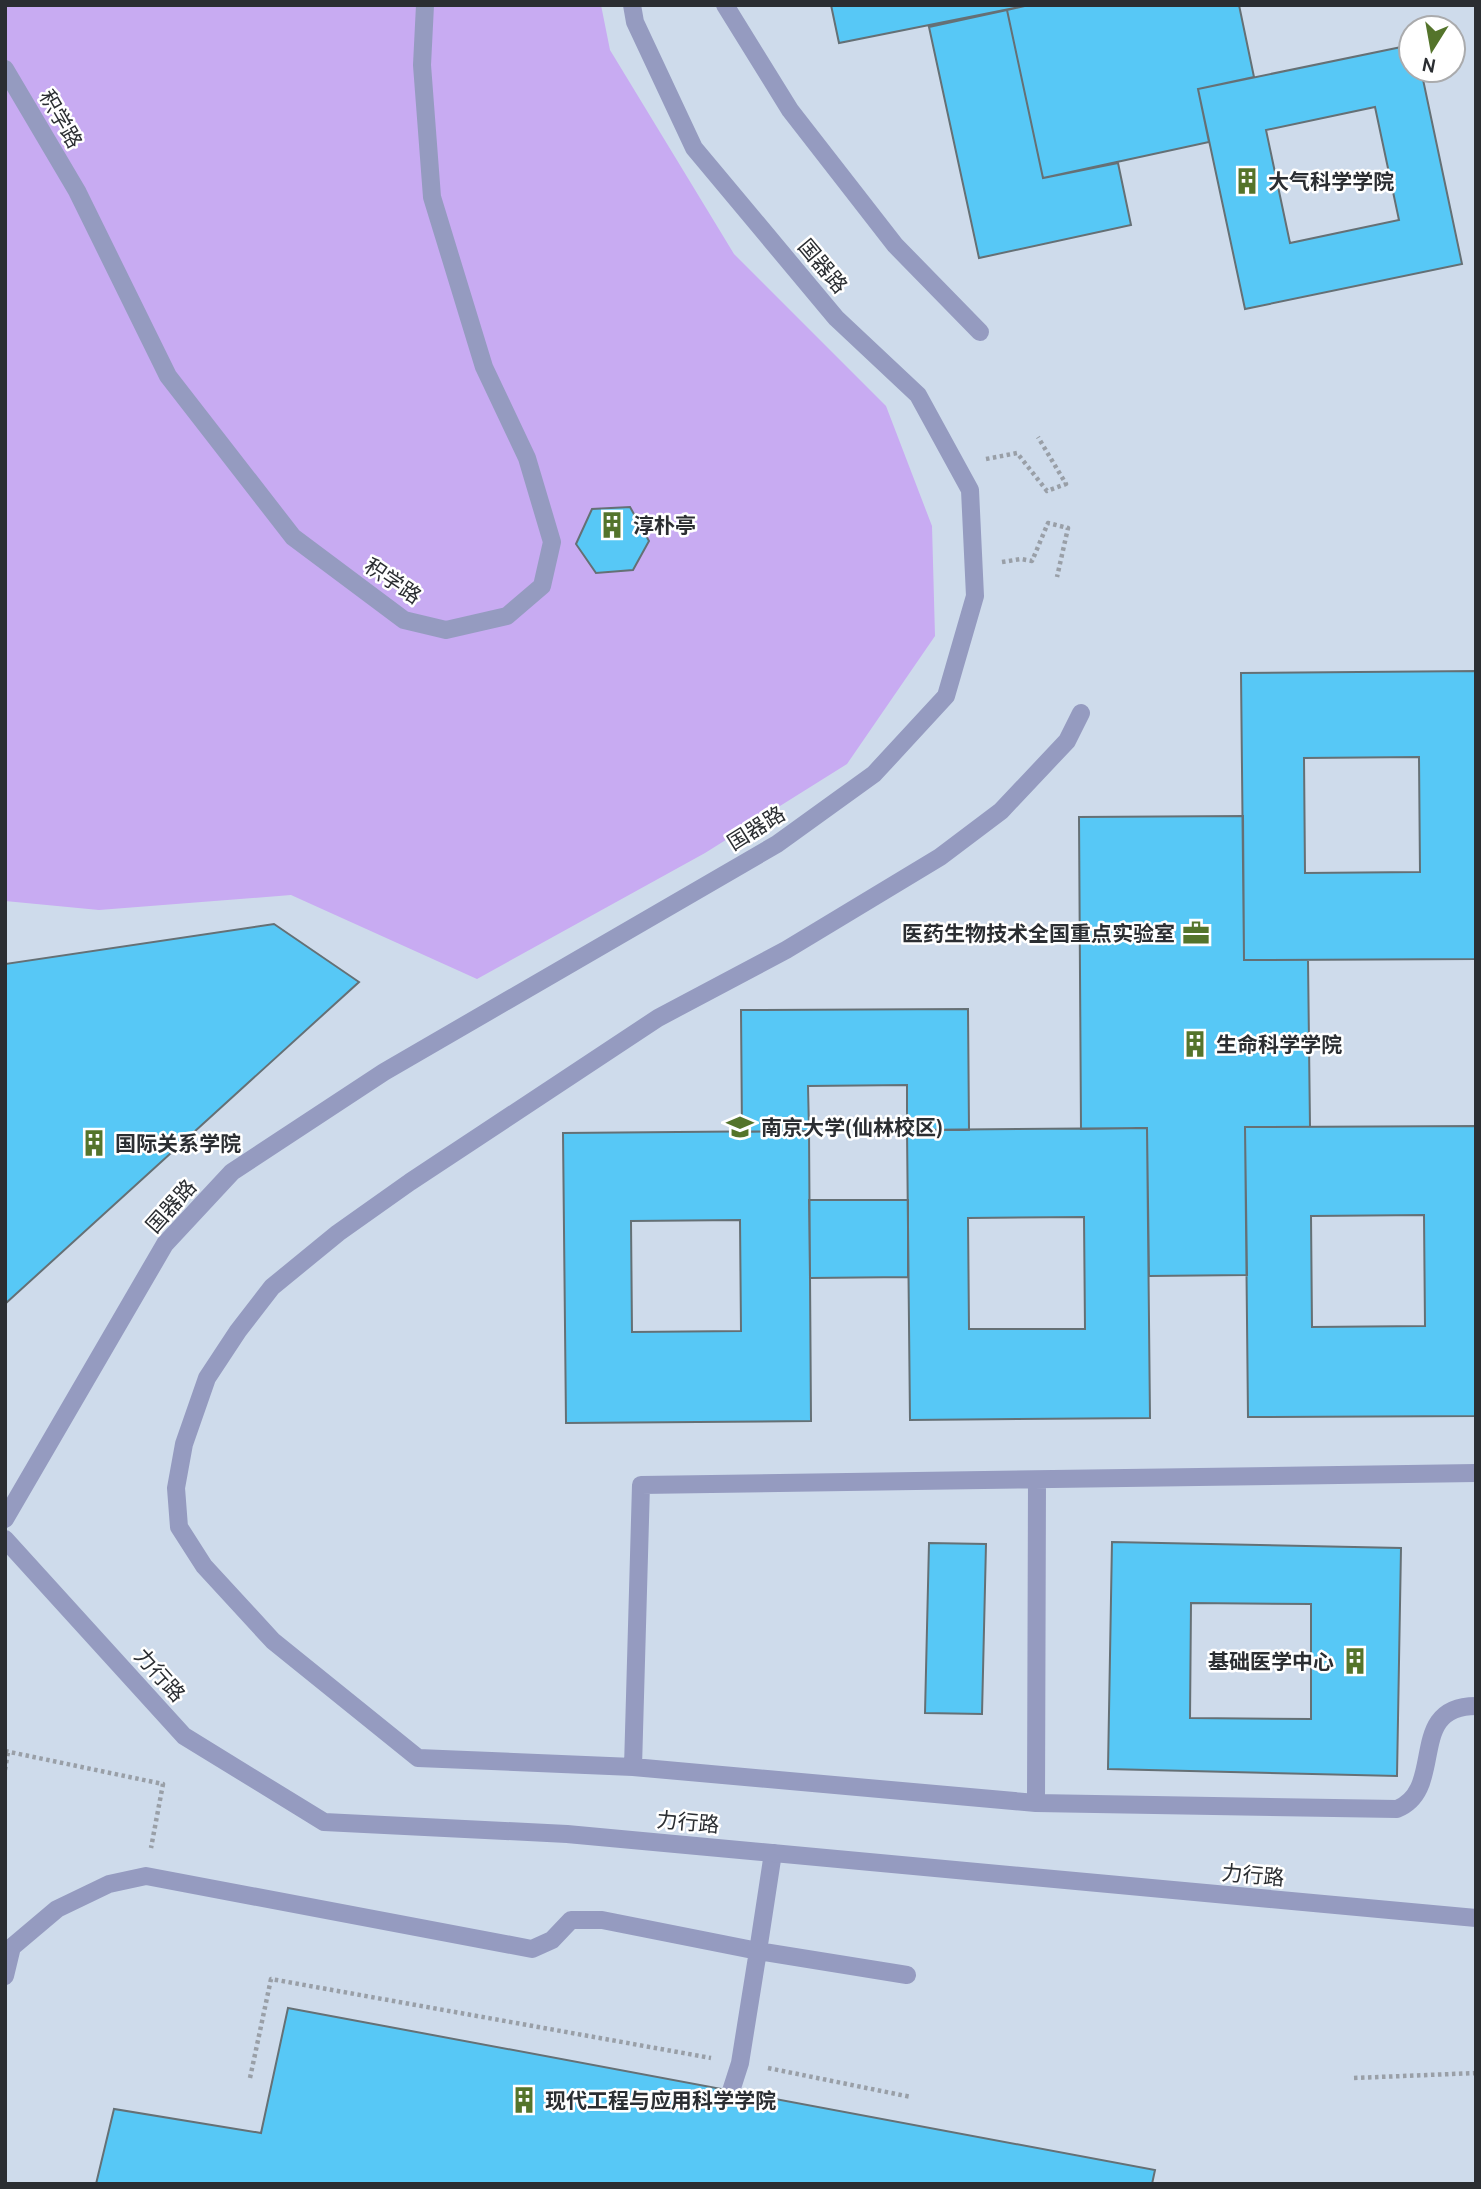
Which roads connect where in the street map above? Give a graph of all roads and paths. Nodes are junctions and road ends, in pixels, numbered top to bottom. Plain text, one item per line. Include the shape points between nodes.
1 (425, 5) edge
2 (632, 5) edge
3 (726, 5) edge
4 (5, 68) edge
5 (980, 332) dead end
6 (1038, 438) dead end
7 (959, 470) junction
8 (974, 567) junction
9 (1057, 577) dead end
10 (1081, 713) dead end
11 (1476, 1473) edge
12 (1037, 1480) junction
13 (5, 1519) edge
14 (5, 1539) edge
15 (1476, 1706) edge
16 (7, 1752) edge
17 (633, 1767) junction
18 (5, 1770) edge
19 (1036, 1803) junction
20 (773, 1853) junction
21 (146, 1876) junction
22 (1476, 1918) edge
23 (758, 1951) junction
24 (907, 1975) dead end
25 (5, 1976) edge
26 (740, 2063) junction
27 (1476, 2073) edge
28 (250, 2078) dead end
29 (1354, 2078) dead end
30 (731, 2091) dead end
31 (911, 2097) dead end

1 - 4 street, 积学路 via 422,65 432,197 484,367 527,458 552,542 542,586 507,616 446,630 404,620 293,537 168,376 77,191
2 - 7 street, 国器路 via 635,22 694,148 836,318 918,395
3 - 5 street via 790,110 895,245
6 - 7 path via 1066,484 1047,491 1017,453 997,455
7 - 8 street, 国器路 via 970,490
8 - 9 path via 1032,561 1048,523 1068,528
8 - 13 street, 国器路 via 975,596 946,696 874,774 777,844 384,1072 232,1172 164,1244
10 - 17 street via 1067,741 1001,811 940,857 786,950 658,1018 338,1233 272,1287 207,1378 184,1444 176,1488 180,1527 204,1566 273,1641 418,1758
11 - 12 street
12 - 17 street via 641,1485
12 - 19 street
14 - 20 street, 力行路 via 184,1736 324,1822 567,1833
15 - 19 street via 1444,1716 1429,1738 1419,1791 1410,1804 1396,1809
16 - 18 path
16 - 21 path via 163,1784
17 - 19 street
20 - 22 street, 力行路
20 - 23 street
21 - 23 street via 532,1950 552,1940 571,1920 592,1920
21 - 25 street via 109,1884 57,1909 12,1947
23 - 24 street
23 - 26 street
26 - 28 path via 271,1979
26 - 30 street
26 - 31 path
27 - 29 path

